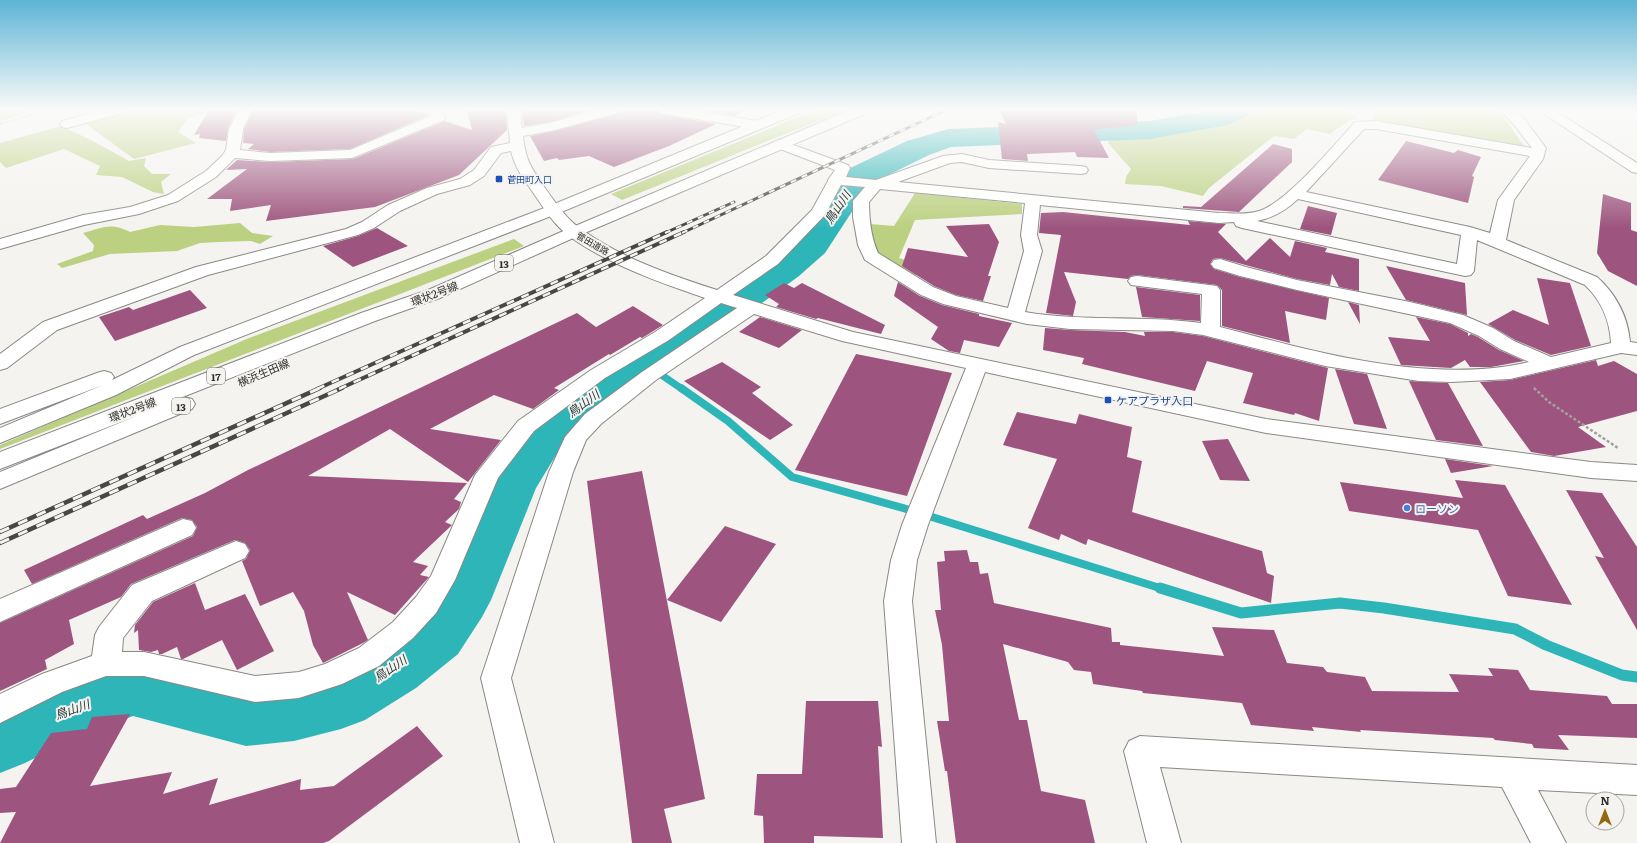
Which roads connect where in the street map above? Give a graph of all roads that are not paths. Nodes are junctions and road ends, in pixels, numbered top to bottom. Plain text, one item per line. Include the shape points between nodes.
1 (233, 149) edge
2 (363, 149) edge
3 (497, 149) edge
4 (518, 149) edge
5 (700, 149) edge
6 (767, 149) edge
7 (794, 149) edge
8 (1338, 149) edge
9 (1517, 149) edge
10 (1539, 149) edge
11 (1606, 149) edge
12 (1538, 153) junction
13 (231, 154) junction
14 (1637, 169) edge
15 (1081, 170) dead end
16 (835, 180) junction
17 (875, 185) junction
18 (1295, 194) junction
19 (1033, 200) junction
20 (553, 210) junction
21 (1219, 218) junction
22 (574, 232) junction
23 (1470, 232) junction
24 (1497, 241) junction
25 (0, 244) edge
26 (1220, 264) dead end
27 (1137, 281) dead end
28 (434, 294) junction
29 (720, 297) junction
30 (748, 306) junction
31 (1015, 315) junction
32 (1210, 331) junction
33 (1629, 348) edge
34 (187, 351) junction
35 (0, 364) edge
36 (1549, 364) junction
37 (978, 365) junction
38 (0, 417) edge
39 (0, 436) edge
40 (0, 460) edge
41 (1637, 473) edge
42 (0, 481) edge
43 (183, 528) dead end
44 (236, 551) dead end
45 (0, 611) edge
46 (106, 664) junction
47 (0, 709) edge
48 (1512, 773) junction
49 (1637, 780) edge
50 (537, 843) edge
51 (919, 843) edge
52 (1164, 843) edge
53 (1550, 843) edge

1 - 13 street
2 - 13 street via 352,154 270,157
3 - 35 street via 479,173 465,182 432,191 394,208 352,232 202,271 50,326
4 - 20 street, 菅田道路 via 521,164
5 - 20 street
6 - 22 street, 環状2号線 / 13
7 - 16 street via 843,168
8 - 18 street
9 - 12 street
10 - 12 street
11 - 14 street
12 - 24 street via 1506,200
13 - 25 street via 212,174 173,198 133,211 83,220
15 - 17 street via 989,164 962,158 948,159
16 - 17 street
16 - 29 street via 819,212 788,245 772,260
17 - 19 street
17 - 31 street via 861,201 866,245 871,256 927,291 950,300
18 - 21 street via 1266,215
18 - 23 street
19 - 21 street
19 - 31 street via 1029,235 1033,251
20 - 22 street, 菅田道路
20 - 34 street
21 - 23 street via 1465,270
22 - 28 street, 環状2号線 / 13
22 - 29 street, 菅田道路 via 607,252 669,280
23 - 24 street
24 - 33 street via 1591,281 1602,292 1616,316 1620,333
26 - 36 street via 1297,285 1456,319
27 - 32 street via 1211,290
28 - 40 street, 環状2号線 / 17 via 368,316
28 - 42 street, 横浜生田線 / 13 via 388,319
29 - 30 street, 菅田道路
29 - 46 street via 662,336 598,374 526,426 488,475 442,580 426,605 403,630 370,657 332,675 299,685 255,689 144,664
30 - 37 street, 菅田道路 via 849,337
30 - 50 street via 593,419 576,437 561,472 496,678
31 - 32 street via 1070,324 1173,325
32 - 36 street via 1325,360 1419,375 1510,373
33 - 36 street
34 - 38 street via 106,376
34 - 39 street via 109,390
37 - 41 street, 菅田道路 via 1266,426 1591,470
37 - 51 street via 919,512 904,560 898,601
43 - 45 street
44 - 46 street via 142,593 109,636
46 - 47 street via 52,683
48 - 49 street
48 - 52 street via 1140,751
48 - 53 street

